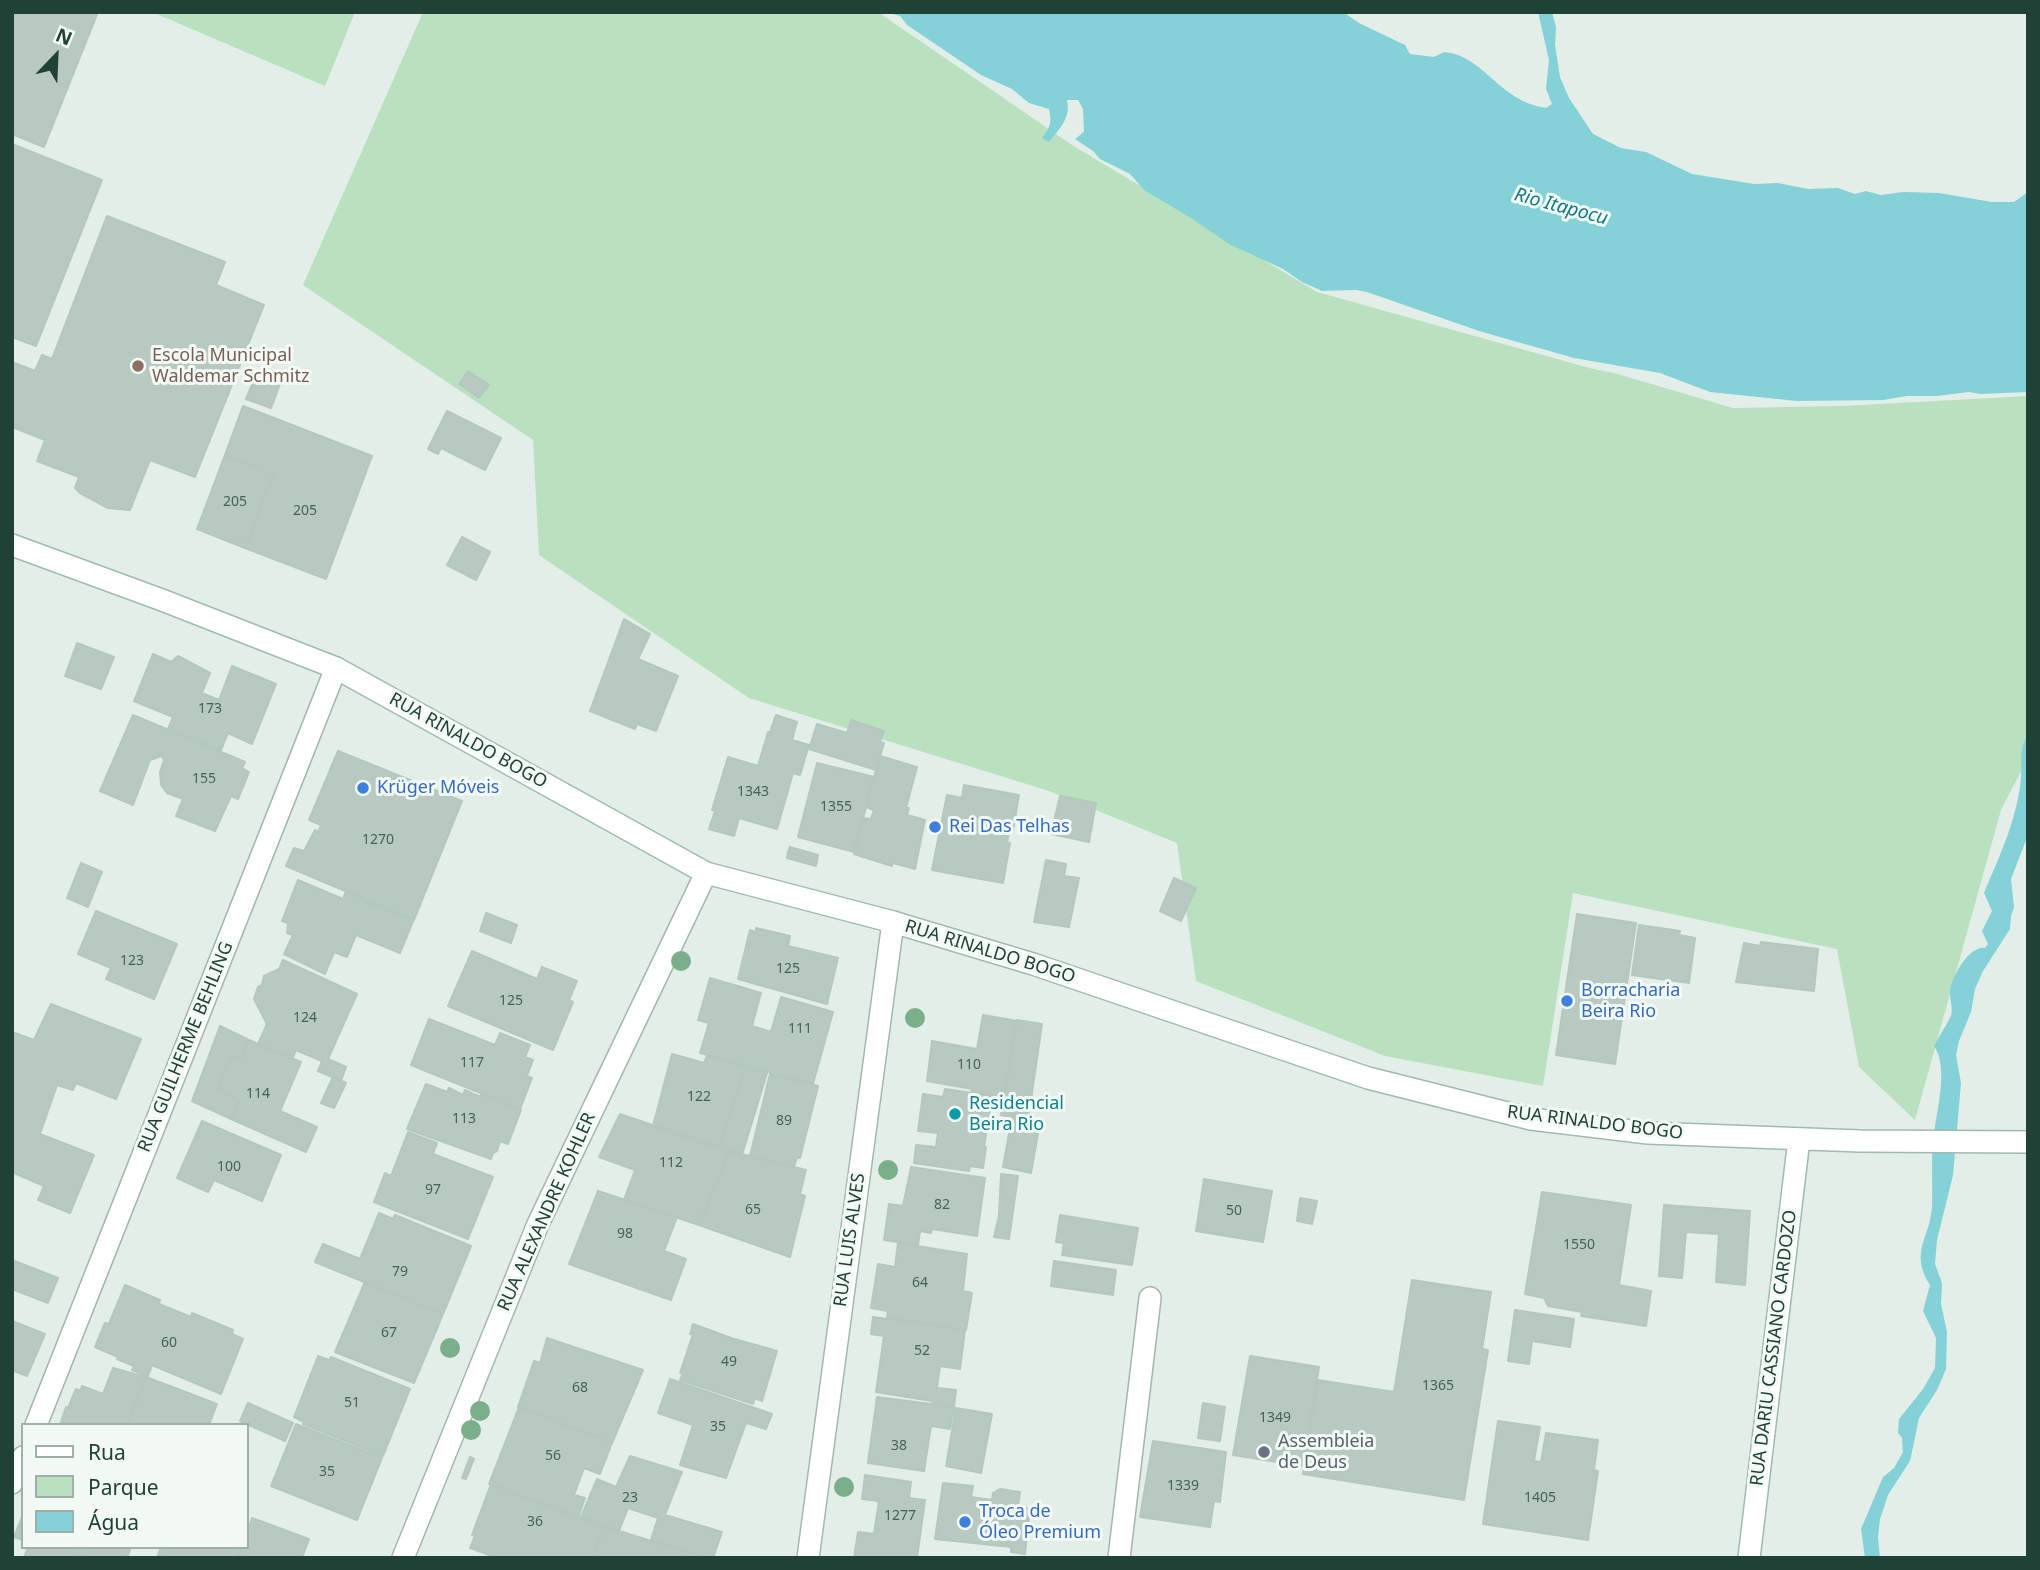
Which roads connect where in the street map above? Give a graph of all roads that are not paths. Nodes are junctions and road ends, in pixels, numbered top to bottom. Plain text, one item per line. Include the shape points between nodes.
1 (12, 545) edge
2 (335, 668) junction
3 (706, 873) junction
4 (893, 922) junction
5 (1799, 1139) junction
6 (2028, 1142) edge
7 (1150, 1298) dead end
8 (37, 1423) edge
9 (21, 1462) edge
10 (12, 1483) edge
11 (403, 1558) edge
12 (808, 1558) edge
13 (1119, 1558) edge
14 (1749, 1558) edge

1 - 2 street, RUA RINALDO BOGO
2 - 3 street, RUA RINALDO BOGO
2 - 8 street, RUA GUILHERME BEHLING
3 - 4 street, RUA RINALDO BOGO
3 - 11 street, RUA ALEXANDRE KOHLER via 538,1224
4 - 5 street, RUA RINALDO BOGO via 1446,1099 1531,1119 1648,1133
4 - 12 street, RUA LUIS ALVES
5 - 6 street, RUA RINALDO BOGO
5 - 14 street, RUA DARIU CASSIANO CARDOZO
7 - 13 street
9 - 10 street

